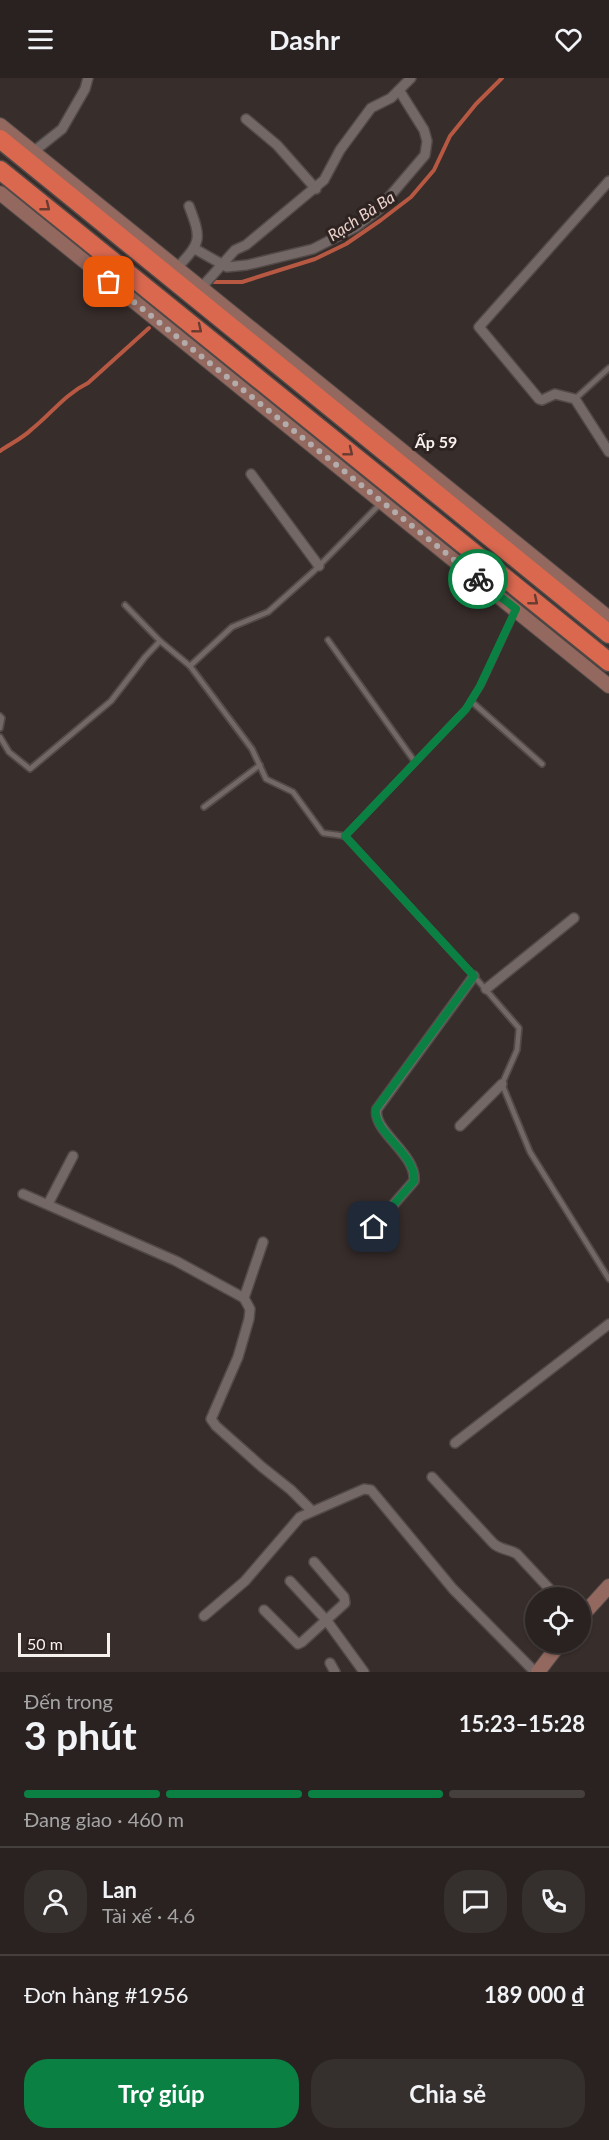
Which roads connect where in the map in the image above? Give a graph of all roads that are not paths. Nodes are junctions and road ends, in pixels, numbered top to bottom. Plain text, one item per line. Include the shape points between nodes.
1 (88, 78) edge
2 (411, 78) edge
3 (399, 90) junction
4 (246, 119) dead end
5 (0, 125) edge
6 (0, 139) edge
7 (33, 152) junction
8 (0, 170) edge
9 (609, 181) edge
10 (316, 189) junction
11 (0, 193) edge
12 (189, 206) dead end
13 (195, 249) junction
14 (222, 264) junction
15 (177, 268) junction
16 (201, 288) junction
17 (609, 368) edge
18 (575, 399) junction
19 (609, 452) edge
20 (251, 474) dead end
21 (381, 503) junction
22 (319, 566) junction
23 (125, 605) dead end
24 (516, 609) junction
25 (609, 618) edge
26 (609, 634) edge
27 (328, 640) dead end
28 (160, 641) junction
29 (609, 662) edge
30 (190, 666) junction
31 (609, 686) edge
32 (471, 701) junction
33 (0, 716) edge
34 (0, 728) edge
35 (0, 737) edge
36 (415, 762) junction
37 (542, 764) dead end
38 (260, 765) junction
39 (204, 807) dead end
40 (345, 836) junction
41 (574, 918) dead end
42 (474, 976) junction
43 (486, 989) junction
44 (502, 1084) junction
45 (460, 1126) dead end
46 (73, 1156) dead end
47 (23, 1194) dead end
48 (48, 1204) junction
49 (374, 1227) dead end
50 (263, 1242) dead end
51 (609, 1279) edge
52 (244, 1298) junction
53 (609, 1324) edge
54 (455, 1443) dead end
55 (432, 1477) dead end
56 (312, 1511) junction
57 (314, 1562) dead end
58 (290, 1581) dead end
59 (609, 1586) edge
60 (548, 1587) edge
61 (591, 1606) edge
62 (264, 1610) dead end
63 (204, 1616) dead end
64 (327, 1621) junction
65 (552, 1653) edge
66 (330, 1663) dead end
67 (335, 1672) edge
68 (364, 1672) edge
69 (536, 1672) edge

1 - 7 street via 62,129
2 - 3 street
3 - 10 street via 371,108
3 - 14 street via 428,141 425,155 378,210 356,227 313,249 233,267
4 - 10 street via 277,145
5 - 7 street
6 - 26 highway
7 - 15 street
8 -> 29 highway
9 - 18 street via 478,327 539,399 557,394
10 - 14 street
11 - 21 street
12 - 13 street via 197,228
13 - 14 street
13 - 15 street
14 - 16 street
15 - 16 street
16 - 25 street
17 - 18 lane
18 - 19 street
20 - 22 street
21 - 22 lane
21 - 24 street
22 - 30 lane via 268,612 232,627
23 - 28 lane
24 - 31 street
24 - 32 lane
27 - 36 lane
28 - 30 lane
28 - 35 lane via 111,701 30,769 9,752
30 - 38 lane
32 - 36 lane
32 - 37 lane
33 - 34 lane
36 - 40 lane
38 - 39 lane
38 - 40 lane via 266,779 292,792 323,833
40 - 42 lane
41 - 43 street
42 - 43 lane
42 - 49 street via 376,1109 380,1123 411,1164 415,1177
43 - 44 lane via 519,1028 517,1050
44 - 45 street
44 - 51 lane via 530,1152
46 - 48 street
47 - 48 street
48 - 52 street via 194,1270
50 - 52 street
52 - 56 street via 250,1309 249,1319 211,1421
53 - 54 street
55 - 60 street via 493,1543 517,1554
56 - 63 street via 300,1517 245,1581
56 - 69 street via 364,1489 370,1491 453,1589
57 - 64 street via 346,1601
58 - 64 street
59 - 61 street
62 - 64 street via 298,1644
64 - 68 street
65 - 69 street
66 - 67 street

